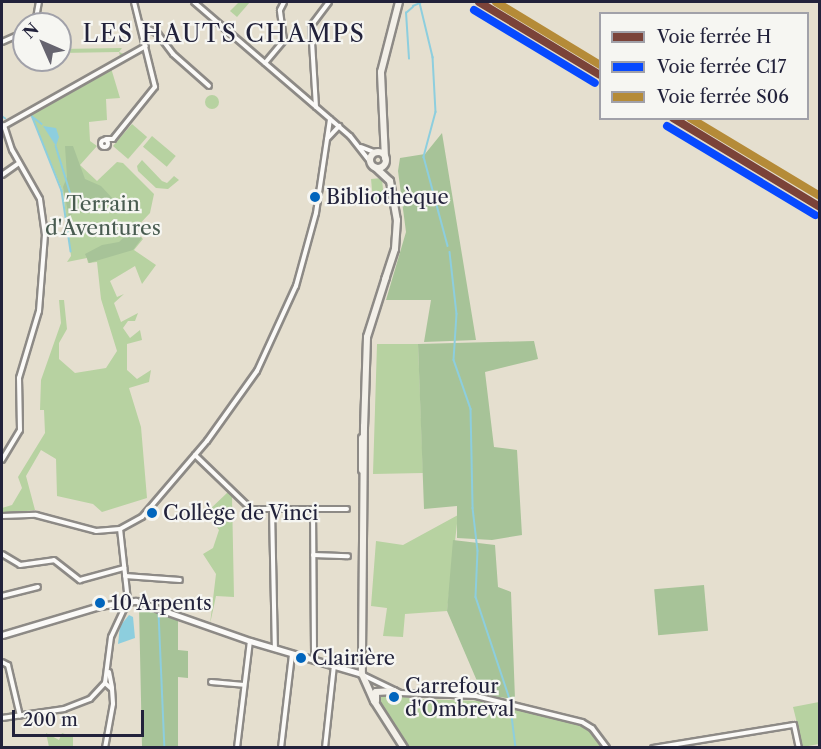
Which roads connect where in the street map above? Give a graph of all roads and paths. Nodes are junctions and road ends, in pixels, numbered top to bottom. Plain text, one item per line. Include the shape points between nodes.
1 (134, 2) edge
2 (194, 2) edge
3 (284, 2) edge
4 (329, 2) edge
5 (399, 2) edge
6 (140, 24) junction
7 (146, 46) junction
8 (265, 63) junction
9 (209, 86) dead end
10 (316, 89) junction
11 (311, 102) junction
12 (316, 107) junction
13 (330, 119) junction
14 (3, 126) edge
15 (339, 126) junction
16 (385, 130) junction
17 (106, 140) dead end
18 (326, 140) junction
19 (356, 142) junction
20 (377, 153) junction
21 (386, 159) junction
22 (19, 163) junction
23 (370, 163) junction
24 (376, 168) junction
25 (2, 175) edge
26 (394, 199) junction
27 (195, 455) junction
28 (2, 460) edge
29 (313, 509) junction
30 (347, 509) dead end
31 (272, 510) junction
32 (2, 516) edge
33 (120, 530) junction
34 (2, 554) edge
35 (313, 555) junction
36 (348, 556) dead end
37 (124, 568) junction
38 (125, 576) junction
39 (180, 580) dead end
40 (38, 587) dead end
41 (2, 596) edge
42 (128, 601) junction
43 (2, 635) edge
44 (250, 641) junction
45 (275, 649) junction
46 (292, 654) junction
47 (314, 659) junction
48 (2, 662) edge
49 (334, 664) junction
50 (109, 670) junction
51 (362, 674) junction
52 (211, 682) dead end
53 (105, 683) junction
54 (244, 685) junction
55 (112, 689) junction
56 (394, 691) junction
57 (380, 710) junction
58 (21, 716) junction
59 (2, 718) edge
60 (105, 747) edge
61 (237, 747) edge
62 (281, 747) edge
63 (324, 747) edge
64 (404, 747) edge
65 (607, 747) edge
66 (653, 747) edge
67 (799, 747) edge

1 - 6 street
2 - 8 street
3 - 8 street via 280,10 285,38
4 - 10 street via 311,26
5 - 16 main road via 381,66
6 - 7 street
6 - 9 street via 162,39
7 - 14 street
7 - 17 street via 154,91 113,139
8 - 11 street
10 - 11 street
10 - 12 street
11 - 12 street
12 - 13 street
13 - 15 street
13 - 18 street
14 - 22 street
15 - 18 street
15 - 19 street
16 - 20 main road via 384,145
16 - 21 main road
18 - 27 street via 311,236 282,322 246,390
19 - 20 street
19 - 23 street
20 - 21 main road
20 - 23 main road
21 - 24 main road
21 - 26 main road
22 - 25 street
22 - 28 street via 40,199 45,235 39,311 19,378 20,429
23 - 24 main road
24 - 26 main road via 387,176
26 - 51 main road via 396,243 370,322 365,356
27 - 31 street via 247,507
27 - 33 street via 142,517
29 - 30 street
29 - 31 street
29 - 35 street
31 - 45 street
32 - 33 street via 36,515 96,531
33 - 37 street
34 - 37 street via 20,565 57,561 80,580
35 - 36 street
35 - 47 street
37 - 38 street
38 - 39 street
38 - 42 street
40 - 41 street
42 - 43 street
42 - 44 street via 158,607
42 - 50 street via 111,637
44 - 45 street
44 - 54 street
45 - 46 street
46 - 47 street
46 - 62 street
47 - 49 street
48 - 58 street via 8,665
49 - 51 street
49 - 63 street
50 - 53 street
50 - 55 street
51 - 56 street
51 - 57 main road
52 - 54 street
53 - 55 street
53 - 58 street via 95,696 76,705
54 - 61 street
55 - 60 street
56 - 57 main road via 375,694
56 - 65 street via 476,696 569,718 590,726
57 - 64 main road
58 - 59 street
66 - 67 street via 794,725

